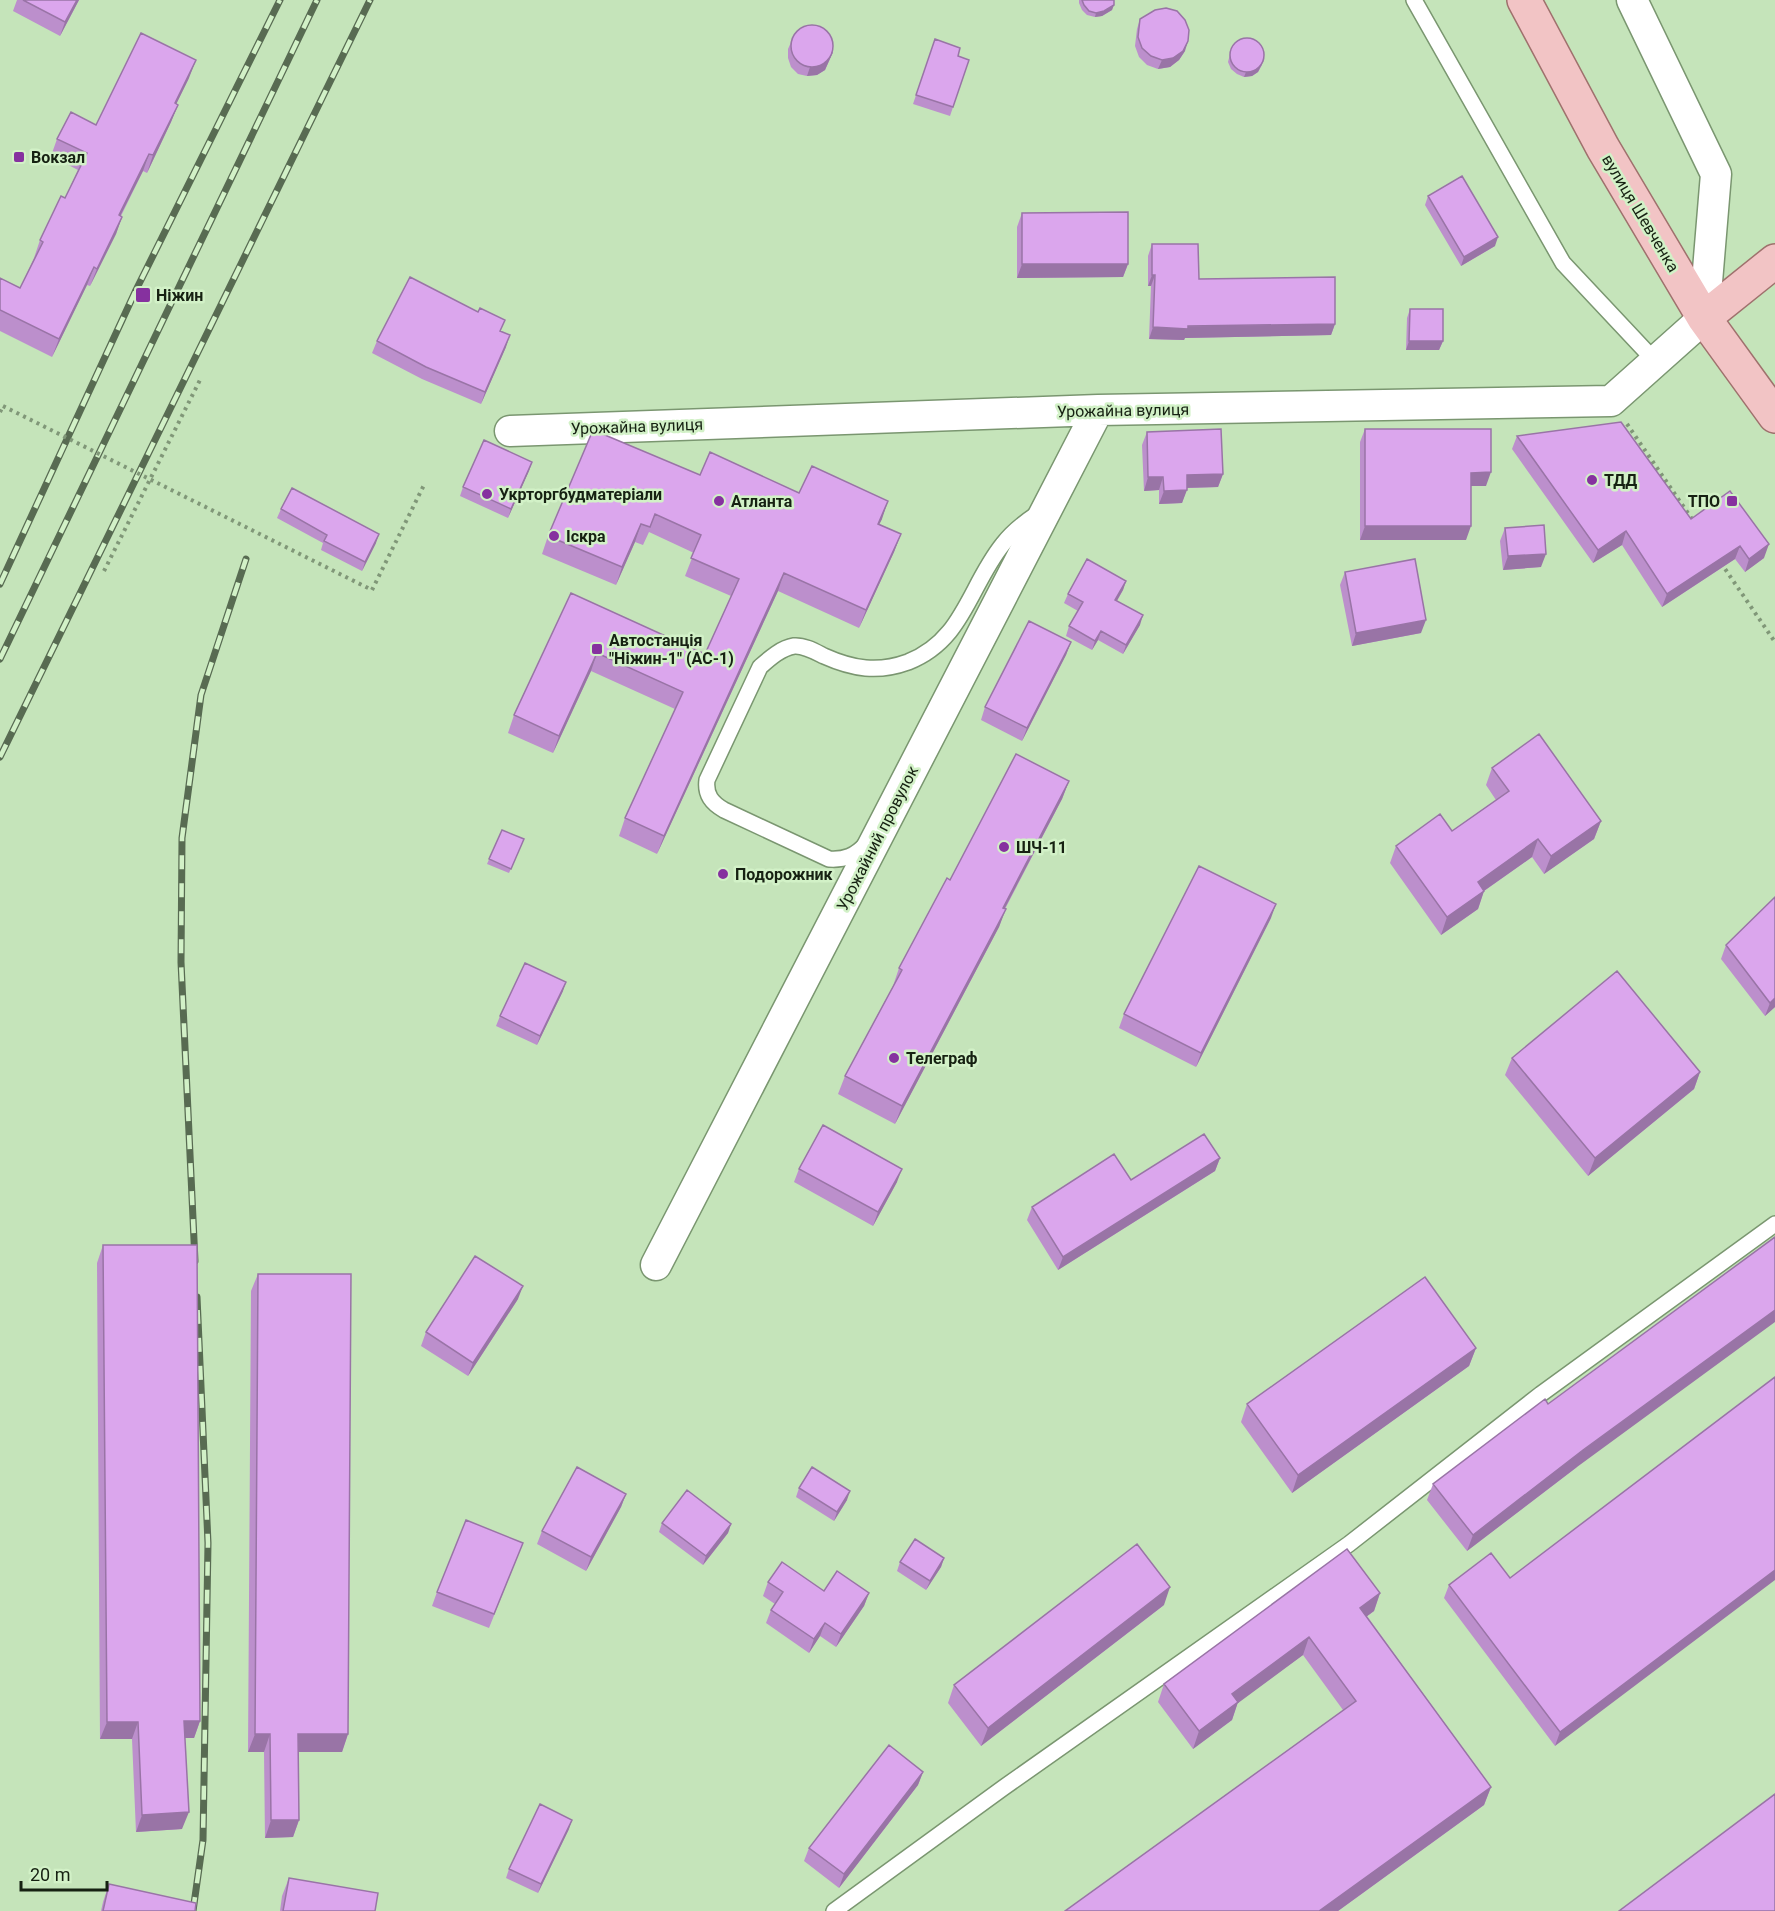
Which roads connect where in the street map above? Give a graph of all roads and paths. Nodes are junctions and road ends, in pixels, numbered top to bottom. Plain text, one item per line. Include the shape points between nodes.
1 (1414, 0) edge
2 (1524, 0) edge
3 (1632, 0) edge
4 (1775, 261) edge
5 (1704, 318) junction
6 (1655, 361) junction
7 (201, 378) dead end
8 (1611, 401) junction
9 (1098, 410) junction
10 (0, 412) edge
11 (1775, 416) edge
12 (510, 430) dead end
13 (150, 479) junction
14 (424, 485) dead end
15 (1049, 505) junction
16 (1696, 526) edge
17 (1716, 555) edge
18 (104, 571) dead end
19 (1775, 642) edge
20 (883, 826) junction
21 (1775, 1224) edge
22 (656, 1265) dead end
23 (834, 1911) edge

1 - 6 lane via 1563,263
2 - 5 main road, вулиця Шевченка via 1603,148
3 - 5 street via 1716,174
4 - 5 main road
5 - 6 street
5 - 11 main road, вулиця Шевченка
6 - 8 street
7 - 13 path
8 - 9 street, Урожайна вулиця
8 - 16 path
9 - 12 street, Урожайна вулиця
9 - 15 street, Урожайний провулок
10 - 13 path, bridge via 3,406
13 - 14 path, bridge via 372,590
13 - 18 path
15 - 20 street, Урожайний провулок
15 - 20 lane via 1003,543 941,643 909,662 880,670 834,661 799,646 772,656 760,667 706,780 714,804 829,859 849,858
17 - 19 path
20 - 22 street, Урожайний провулок
21 - 23 lane via 1541,1394 1349,1544

